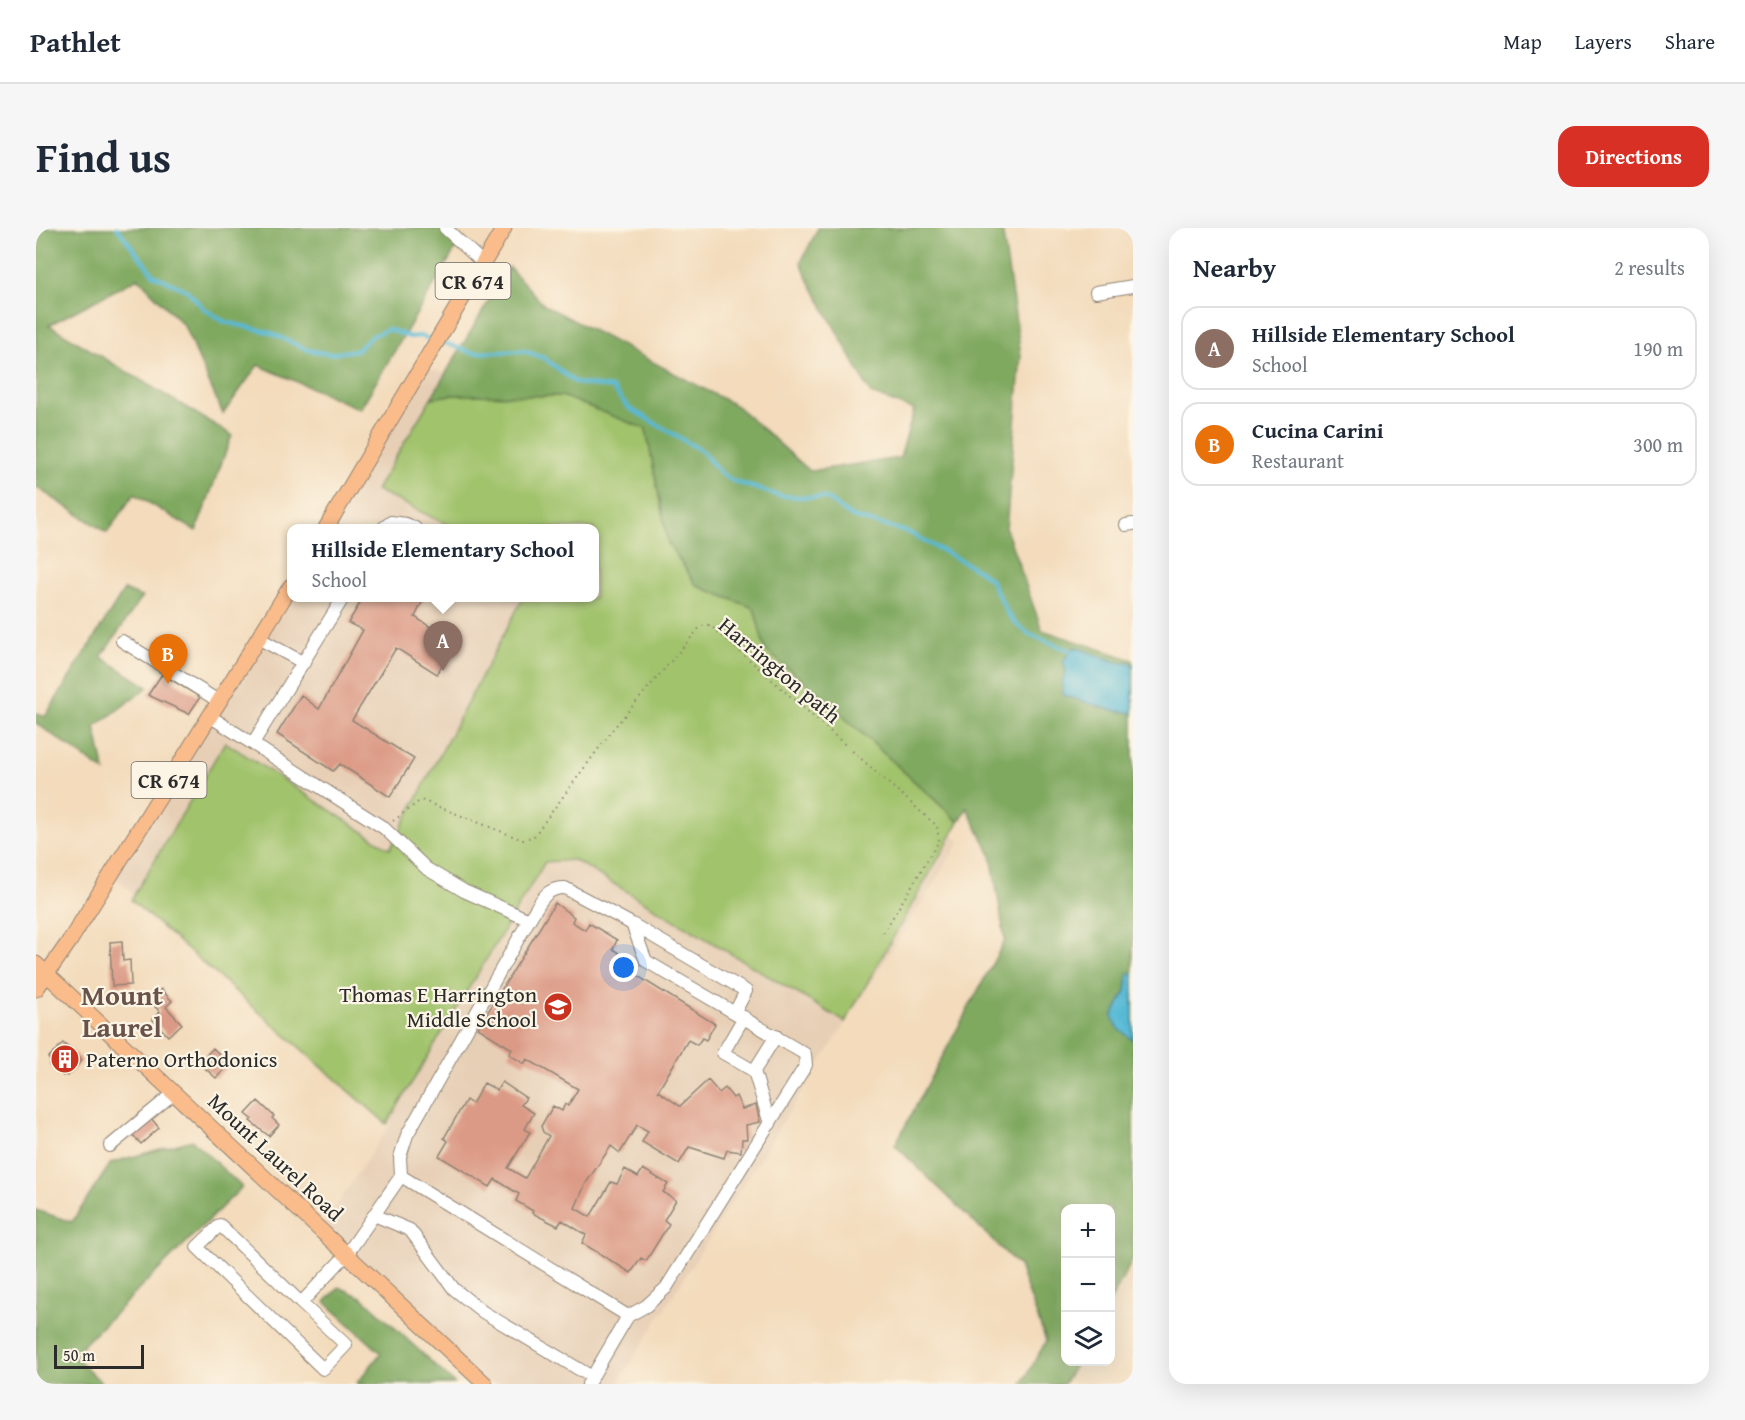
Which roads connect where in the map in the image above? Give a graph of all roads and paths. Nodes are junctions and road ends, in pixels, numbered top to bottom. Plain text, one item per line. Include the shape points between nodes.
1 (446, 228) edge
2 (504, 228) edge
3 (483, 263) junction
4 (1133, 286) edge
5 (1096, 292) dead end
6 (328, 524) edge
7 (388, 524) edge
8 (406, 524) edge
9 (287, 593) edge
10 (340, 602) edge
11 (260, 639) junction
12 (122, 641) dead end
13 (304, 663) junction
14 (220, 702) junction
15 (211, 717) junction
16 (252, 743) junction
17 (384, 828) junction
18 (529, 920) junction
19 (632, 924) junction
20 (882, 935) dead end
21 (42, 970) edge
22 (36, 989) edge
23 (739, 1015) junction
24 (776, 1036) junction
25 (754, 1071) junction
26 (174, 1093) junction
27 (770, 1124) junction
28 (110, 1146) dead end
29 (401, 1176) junction
30 (374, 1215) junction
31 (347, 1254) junction
32 (301, 1303) junction
33 (628, 1316) junction
34 (590, 1380) edge
35 (485, 1384) edge

1 - 3 street
2 - 3 main road, CR 674
3 - 6 main road, CR 674
4 - 5 street
7 - 8 street
9 - 11 main road, CR 674
10 - 13 street
11 - 13 street
11 - 14 main road, CR 674
12 - 14 street
13 - 16 street
14 - 15 main road, CR 674
15 - 16 street
15 - 21 main road, CR 674
16 - 17 street
17 - 18 street via 427,869 464,891
17 - 20 path, Harrington path via 421,800 523,840 534,836 613,729 701,626 710,625 937,826 939,841
18 - 19 street via 547,892 565,888
18 - 29 street via 407,1135 400,1157
19 - 23 street via 646,961
19 - 23 street via 746,991
21 - 22 main road, CR 674
21 - 26 main road, Mount Laurel Road
23 - 24 street
23 - 25 street via 723,1053
24 - 25 street
24 - 27 street via 801,1051 806,1065
25 - 27 street
26 - 28 street
26 - 31 main road, Mount Laurel Road
27 - 33 street via 666,1288
29 - 30 street
29 - 33 street
30 - 31 street
30 - 34 street via 410,1230 454,1289 483,1312
31 - 32 street
31 - 35 main road, Mount Laurel Road
32 - 32 street via 346,1345 323,1369 197,1246 220,1225
33 - 34 street

